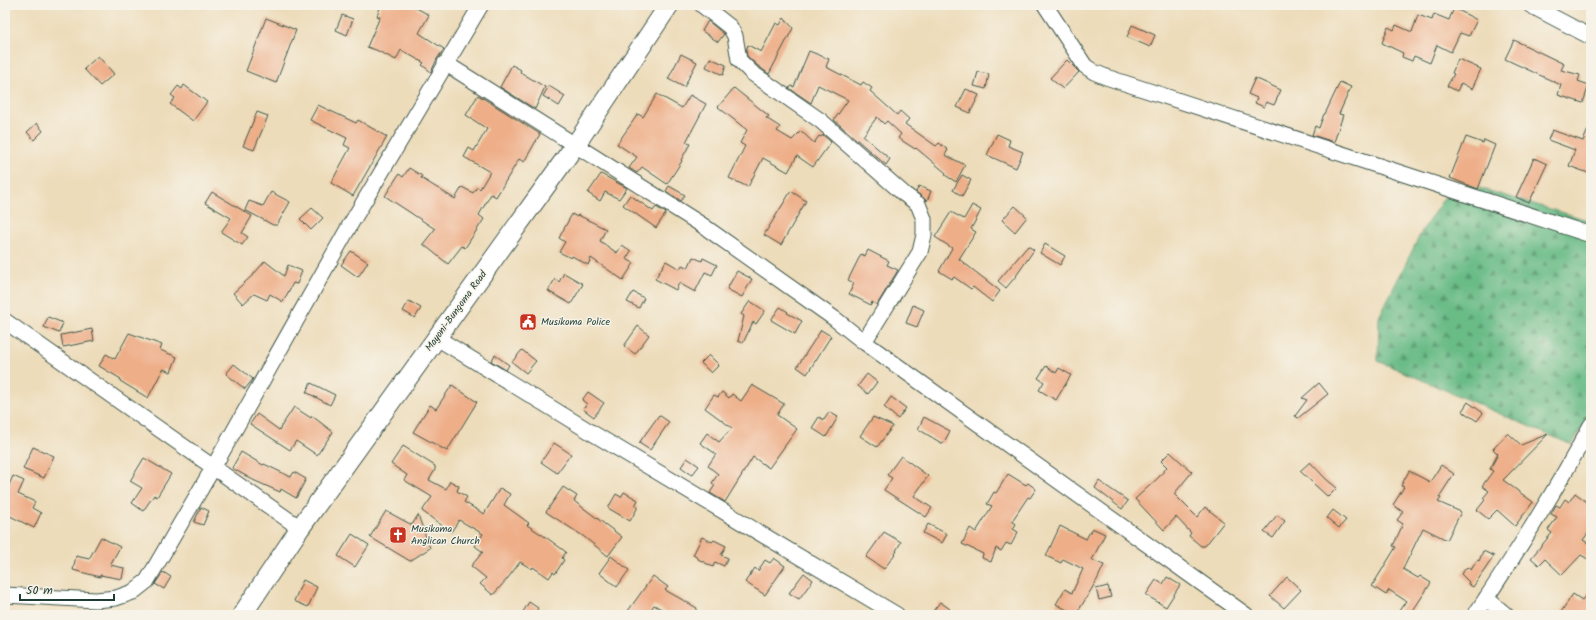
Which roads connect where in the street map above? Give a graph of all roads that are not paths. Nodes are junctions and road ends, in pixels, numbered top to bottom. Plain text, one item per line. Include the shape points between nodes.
1 (481, 5) edge
2 (669, 5) edge
3 (702, 5) edge
4 (1045, 5) edge
5 (1530, 5) edge
6 (1591, 37) edge
7 (445, 63) junction
8 (576, 144) junction
9 (1591, 235) edge
10 (5, 321) edge
11 (437, 338) junction
12 (864, 342) junction
13 (1591, 425) edge
14 (213, 468) junction
15 (300, 528) junction
16 (5, 595) edge
17 (1486, 598) junction
18 (242, 615) edge
19 (897, 615) edge
20 (1246, 615) edge
21 (1475, 615) edge
22 (1506, 615) edge

1 - 7 street
2 - 8 main road, Mayoni-Bungoma Road
3 - 12 street via 736,36 739,60 752,73 821,121 918,204 924,219 920,252
4 - 9 street via 1085,66 1094,72
5 - 6 street
7 - 8 street
7 - 14 street
8 - 11 main road, Mayoni-Bungoma Road
8 - 12 street via 702,225 836,319
10 - 14 street
11 - 15 main road, Mayoni-Bungoma Road
11 - 19 street
12 - 20 street
13 - 17 street via 1574,458
14 - 15 street
14 - 16 street via 151,576 133,592 116,598 96,600
15 - 18 main road, Mayoni-Bungoma Road
17 - 21 street
17 - 22 street

